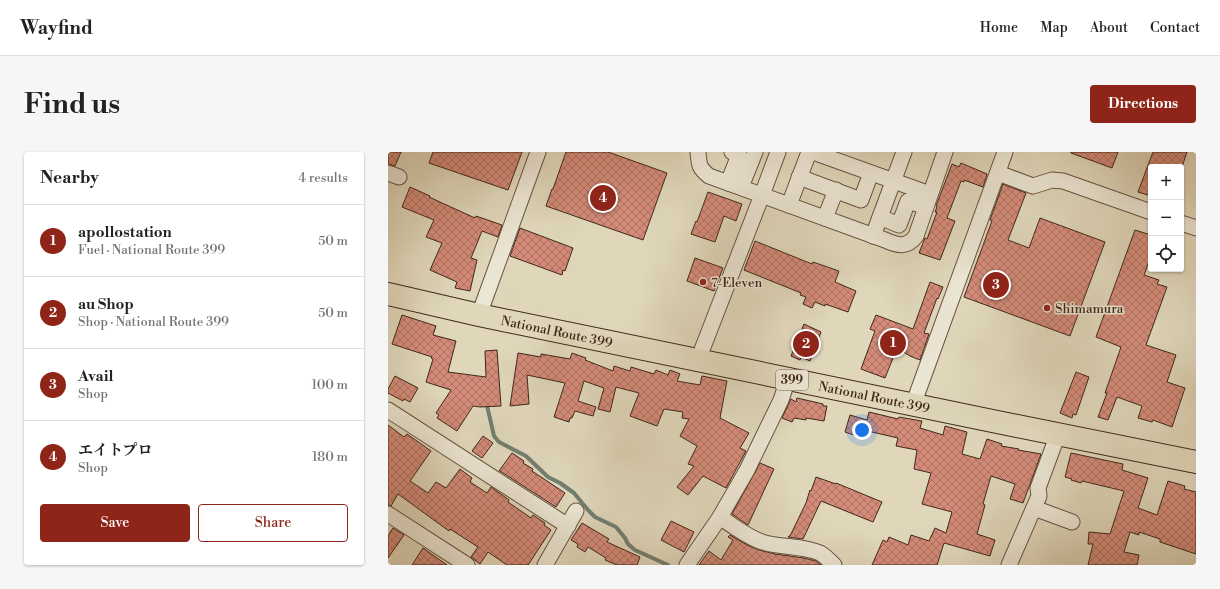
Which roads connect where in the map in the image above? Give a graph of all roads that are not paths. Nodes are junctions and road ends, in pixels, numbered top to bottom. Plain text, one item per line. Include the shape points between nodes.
1 (538, 152) edge
2 (698, 152) edge
3 (732, 152) edge
4 (778, 152) edge
5 (809, 152) edge
6 (813, 152) edge
7 (945, 152) edge
8 (1005, 152) edge
9 (902, 153) edge
10 (757, 157) edge
11 (871, 173) junction
12 (998, 173) junction
13 (799, 177) junction
14 (893, 181) junction
15 (735, 185) junction
16 (836, 190) junction
17 (762, 195) junction
18 (928, 201) junction
19 (789, 205) junction
20 (1148, 211) edge
21 (880, 217) junction
22 (825, 218) junction
23 (1184, 224) edge
24 (1196, 228) edge
25 (873, 236) junction
26 (388, 294) edge
27 (479, 315) junction
28 (698, 360) junction
29 (787, 379) junction
30 (914, 405) junction
31 (388, 410) edge
32 (1058, 434) junction
33 (1196, 462) edge
34 (1034, 508) junction
35 (576, 511) dead end
36 (388, 514) edge
37 (720, 516) junction
38 (1072, 522) dead end
39 (568, 526) junction
40 (467, 565) edge
41 (545, 565) edge
42 (687, 565) edge
43 (834, 565) edge
44 (1009, 565) edge

1 - 27 street
2 - 15 street via 701,170 709,176
3 - 15 street via 739,154
4 - 17 street
5 - 13 street
6 - 11 street
7 - 18 street
8 - 12 street
9 - 14 street
10 - 15 street
11 - 14 street
11 - 16 street via 861,200
12 - 20 street via 1033,186 1052,180 1063,181
12 - 30 street
13 - 16 street
13 - 19 street
14 - 18 street
14 - 21 street
15 - 17 street
16 - 22 street
17 - 19 street
17 - 28 street
18 - 21 street via 908,201 899,225
18 - 25 street via 916,236 906,244 896,246
19 - 22 street
21 - 25 street
22 - 25 street
23 - 24 street
26 - 27 highway, National Route 399 / 399
27 - 28 highway, National Route 399 / 399
28 - 29 highway, National Route 399 / 399
29 - 30 highway, National Route 399 / 399
29 - 37 street via 781,400 754,457
30 - 32 highway, National Route 399 / 399
31 - 39 street
32 - 33 highway, National Route 399 / 399
32 - 34 street via 1038,488 1039,496
34 - 38 street
34 - 44 street
35 - 39 street
36 - 40 street
37 - 42 street
37 - 43 street via 762,542 807,549 821,554
39 - 41 street

